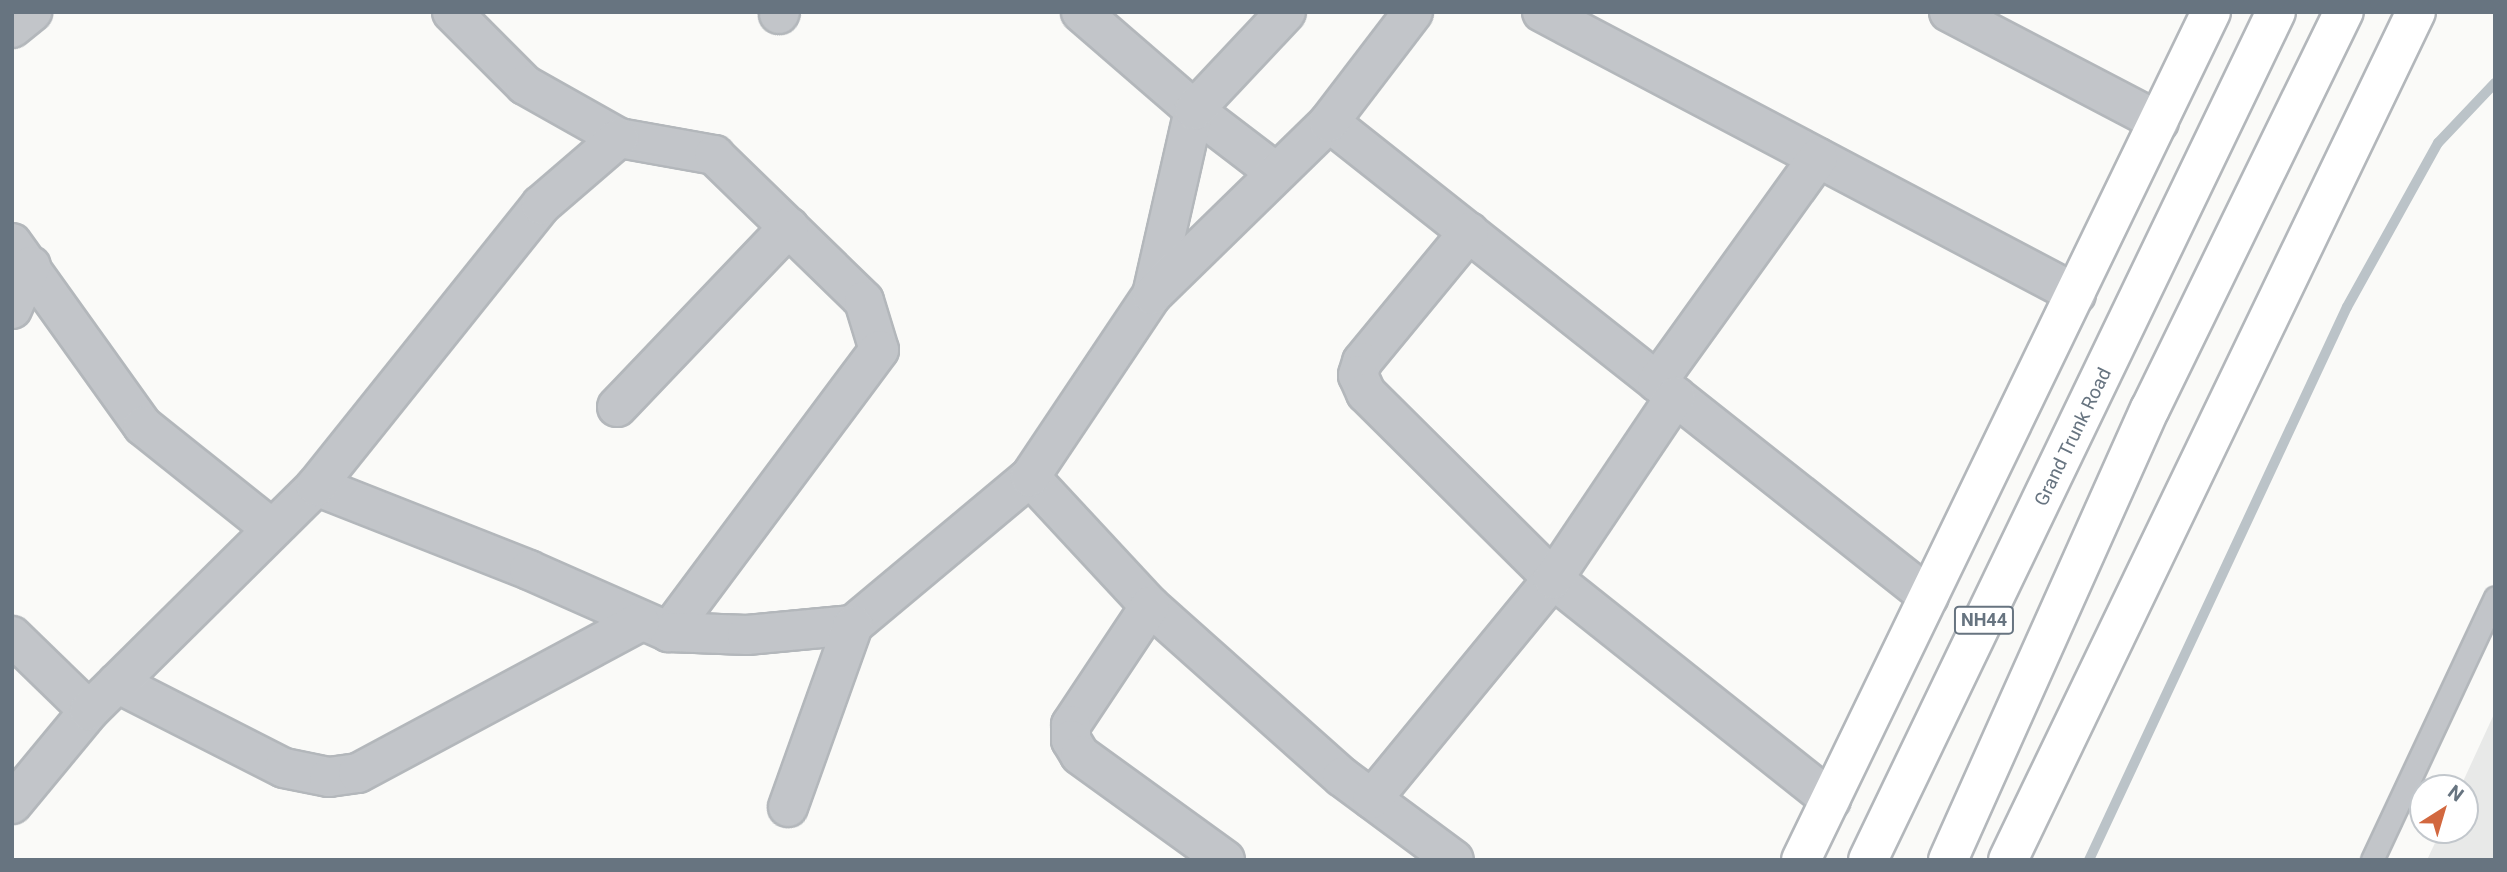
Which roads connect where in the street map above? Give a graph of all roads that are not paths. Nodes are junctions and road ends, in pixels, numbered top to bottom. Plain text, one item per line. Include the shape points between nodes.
1 (32, 12) edge
2 (452, 12) edge
3 (1081, 12) edge
4 (1286, 12) edge
5 (1413, 12) edge
6 (1542, 12) edge
7 (1949, 12) edge
8 (2210, 12) edge
9 (2276, 12) edge
10 (2344, 12) edge
11 (2416, 12) edge
12 (1598, 25) edge
13 (12, 28) edge
14 (1194, 110) junction
15 (1329, 122) junction
16 (2159, 122) junction
17 (619, 138) junction
18 (1818, 158) junction
19 (1275, 172) junction
20 (789, 227) junction
21 (1469, 232) junction
22 (22, 255) edge
23 (2076, 294) junction
24 (1152, 295) junction
25 (12, 309) edge
26 (1667, 389) junction
27 (617, 407) dead end
28 (1030, 477) junction
29 (316, 486) junction
30 (271, 528) junction
31 (1553, 579) junction
32 (1929, 597) junction
33 (2495, 597) edge
34 (1150, 606) junction
35 (853, 625) junction
36 (654, 627) junction
37 (12, 636) edge
38 (117, 683) junction
39 (89, 711) junction
40 (1372, 799) junction
41 (1831, 800) junction
42 (12, 804) edge
43 (788, 807) dead end
44 (1225, 860) edge
45 (1454, 860) edge
46 (1801, 860) edge
47 (1868, 860) edge
48 (1948, 860) edge
49 (2008, 860) edge
50 (2372, 860) edge

1 - 13 street
2 - 17 street via 526,85
3 - 14 street
4 - 14 street
5 - 15 street
6 - 12 street
7 - 16 street
8 - 16 highway
9 - 47 highway, Grand Trunk Road / NH44
10 - 48 highway via 2150,409
11 - 49 highway
12 - 18 street
14 - 19 street
14 - 24 street
15 - 19 street
15 - 21 street
16 - 23 highway
17 - 20 street via 714,155
17 - 29 street via 541,205
18 - 23 street
18 - 26 street
19 - 24 street
20 - 27 street
20 - 36 street via 864,301 879,350
21 - 26 street
21 - 31 street via 1362,362 1358,375 1378,407
22 - 25 street
22 - 30 street via 143,426
23 - 32 highway
24 - 28 street
26 - 31 street
26 - 32 street
28 - 34 street
28 - 35 street
29 - 30 street
29 - 36 street via 530,570
30 - 38 street
31 - 40 street
31 - 41 street
32 - 41 highway
33 - 50 lane
34 - 40 street
34 - 44 street via 1071,724 1071,740 1080,755
35 - 36 street via 747,635
35 - 43 street
36 - 38 street via 358,773 329,778 284,768
37 - 39 street
38 - 39 street
39 - 42 street
40 - 45 street
41 - 46 highway

